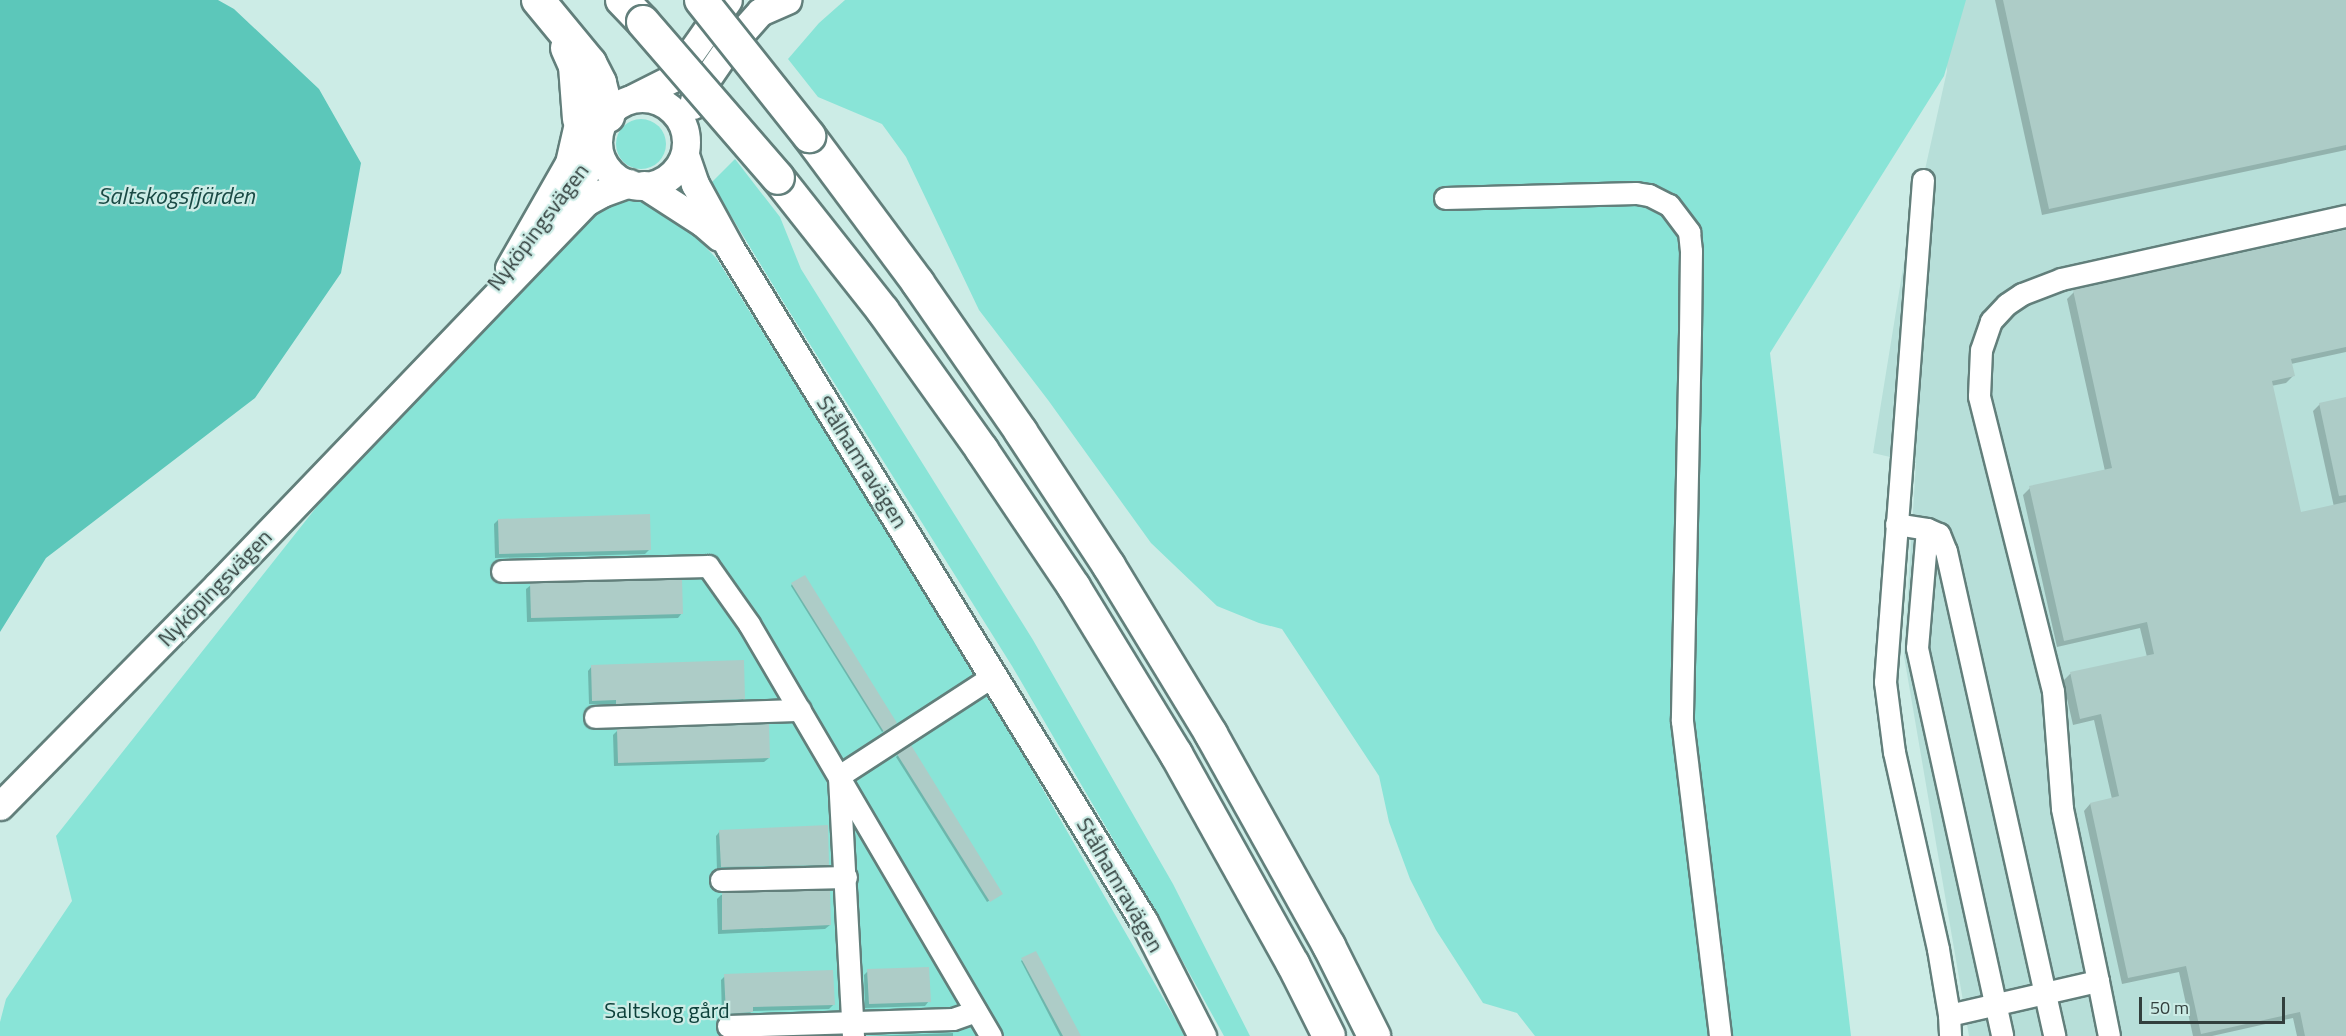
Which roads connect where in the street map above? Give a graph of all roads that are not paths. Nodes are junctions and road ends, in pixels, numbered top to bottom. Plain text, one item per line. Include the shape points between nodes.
1 (622, 0) edge
2 (702, 0) edge
3 (728, 0) edge
4 (787, 0) edge
5 (538, 1) edge
6 (604, 119) junction
7 (686, 149) junction
8 (1923, 180) dead end
9 (636, 184) junction
10 (1445, 198) dead end
11 (2346, 216) edge
12 (730, 248) junction
13 (428, 368) junction
14 (1896, 524) junction
15 (1927, 530) junction
16 (502, 571) dead end
17 (993, 676) junction
18 (800, 710) junction
19 (595, 717) dead end
20 (839, 776) junction
21 (0, 806) edge
22 (846, 877) junction
23 (721, 880) dead end
24 (2098, 981) junction
25 (2044, 993) junction
26 (1995, 1005) junction
27 (976, 1011) junction
28 (728, 1026) dead end
29 (1949, 1026) edge
30 (853, 1029) edge
31 (991, 1036) edge
32 (1202, 1036) edge
33 (1329, 1036) edge
34 (1374, 1036) edge
35 (1720, 1036) edge
36 (2002, 1036) edge
37 (2054, 1036) edge
38 (2109, 1036) edge

1 - 33 highway, bridge via 778,178 883,311 982,450 1074,587 1176,754
2 - 34 highway, bridge via 924,292 1109,566 1211,734 1329,946
3 - 6 main road via 673,78
4 - 7 main road via 760,12 728,48 695,96
5 - 6 highway via 590,63 600,82
6 - 7 main road via 650,98 671,108 684,129
6 - 9 main road via 600,153 607,168 616,177
6 - 13 main road, Nyköpingsvägen via 569,163 509,268
7 - 9 main road via 673,173 663,181
7 - 12 main road, Stålhamravägen via 695,184
8 - 14 street
9 - 12 main road, Stålhamravägen via 703,223
9 - 13 main road, Nyköpingsvägen via 585,202
10 - 35 street via 1636,193 1669,205 1689,232 1682,721
11 - 24 street via 2061,279 2007,303 1986,333 1979,365 1979,396 2053,691 2062,808
12 - 17 main road, Stålhamravägen
13 - 21 main road, Nyköpingsvägen
14 - 15 street
14 - 29 street via 1885,682 1887,714 1938,949
15 - 25 street via 1939,534 1946,551
15 - 26 street via 1917,648
16 - 18 street via 708,566 749,624
17 - 20 street
17 - 32 main road, Stålhamravägen via 1144,922
18 - 19 street
18 - 20 street
20 - 22 street
20 - 27 street
22 - 23 street
22 - 30 street
24 - 25 street
24 - 38 street
25 - 26 street
25 - 37 street
26 - 29 street
26 - 36 street
27 - 30 street via 954,1019
27 - 31 street
28 - 30 street

